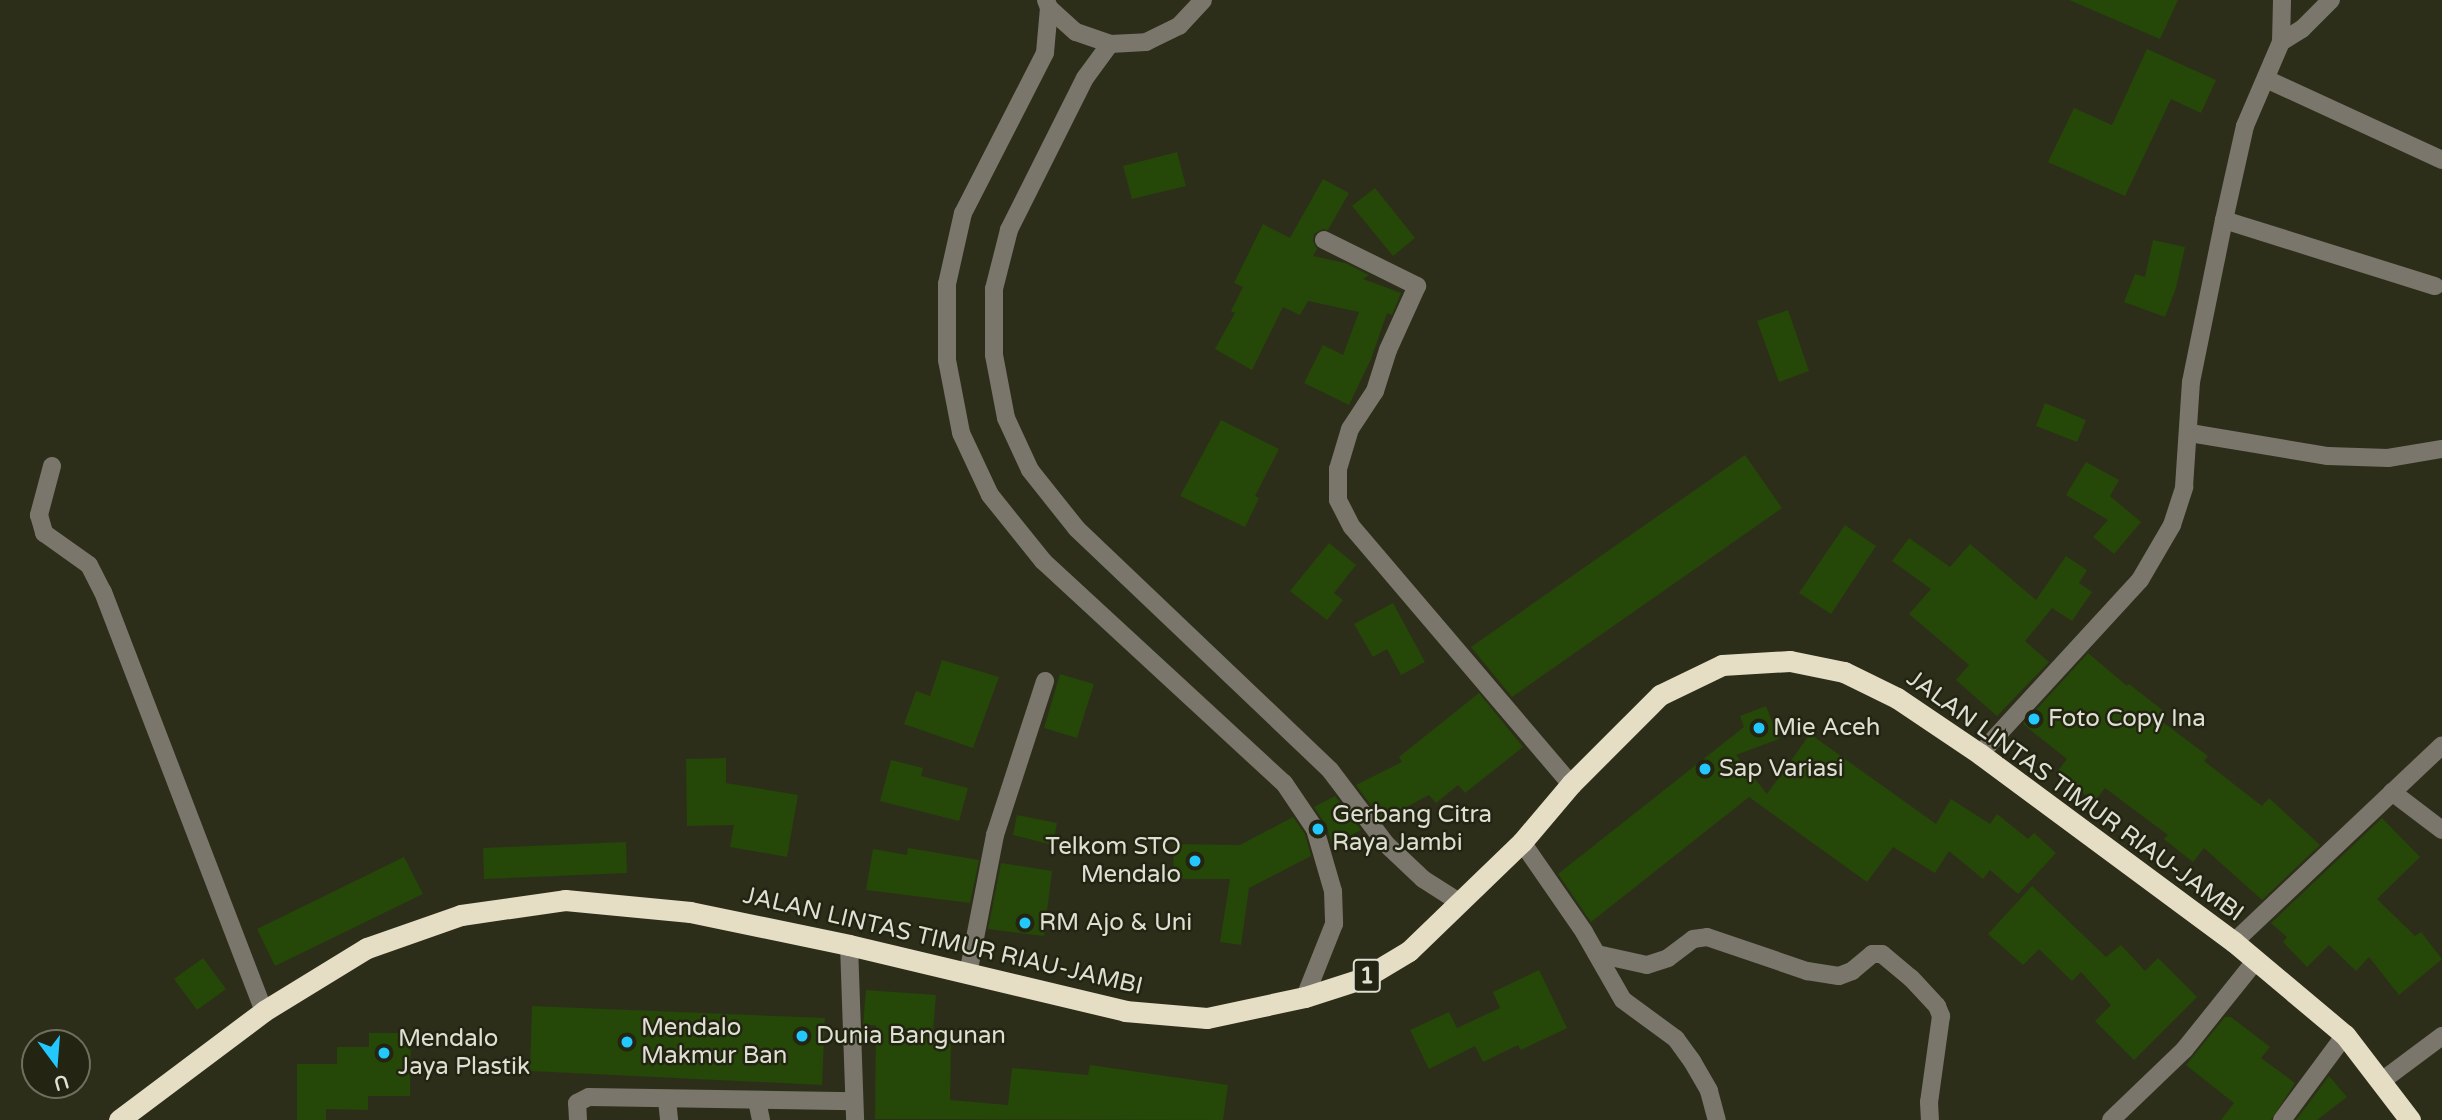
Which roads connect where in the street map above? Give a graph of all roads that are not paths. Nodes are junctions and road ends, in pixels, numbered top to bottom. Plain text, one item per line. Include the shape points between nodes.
1 (1203, 0) edge
2 (2282, 0) edge
3 (2331, 0) edge
4 (1047, 4) edge
5 (2281, 42) junction
6 (1110, 44) junction
7 (2266, 79) junction
8 (2442, 160) edge
9 (2224, 220) junction
10 (1324, 240) dead end
11 (2435, 286) dead end
12 (2190, 433) junction
13 (2442, 449) edge
14 (52, 466) dead end
15 (1045, 681) dead end
16 (2442, 745) edge
17 (1980, 754) junction
18 (1571, 784) junction
19 (2392, 792) junction
20 (2442, 830) edge
21 (1522, 842) junction
22 (1459, 902) junction
23 (2234, 942) junction
24 (849, 945) junction
25 (1597, 954) junction
26 (2256, 960) junction
27 (968, 974) junction
28 (1305, 997) junction
29 (264, 1011) junction
30 (2345, 1035) junction
31 (2442, 1037) edge
32 (2382, 1080) junction
33 (667, 1100) junction
34 (757, 1101) junction
35 (855, 1101) junction
36 (118, 1120) edge
37 (578, 1120) edge
38 (669, 1120) edge
39 (761, 1120) edge
40 (855, 1120) edge
41 (1717, 1120) edge
42 (1930, 1120) edge
43 (2111, 1120) edge
44 (2282, 1120) edge
45 (2410, 1120) edge

1 - 6 street via 1179,26 1146,42
2 - 5 street
3 - 5 street via 2302,29
4 - 6 street via 1076,32
4 - 28 street via 1045,53 963,213 947,284 947,360 961,433 990,495 1043,561 1284,783 1315,829 1333,891 1334,924
5 - 7 street
6 - 22 street via 1085,78 1010,230 994,289 994,355 1006,418 1030,470 1077,529 1330,770 1386,844 1423,879
7 - 8 street
7 - 9 street via 2245,126
9 - 11 street
9 - 12 street via 2191,382
10 - 18 street via 1417,286 1375,391 1350,429 1338,469 1338,499 1352,527
12 - 13 street via 2328,456 2388,458
12 - 17 street via 2185,487 2140,580
14 - 29 street via 39,516 44,533 89,565 103,592
15 - 27 street via 995,835
16 - 19 street
17 - 18 highway, JALAN LINTAS TIMUR RIAU-JAMBI / 1 via 1898,698 1844,672 1790,660 1722,665 1660,695
17 - 23 highway, JALAN LINTAS TIMUR RIAU-JAMBI / 1
18 - 21 highway, JALAN LINTAS TIMUR RIAU-JAMBI / 1
19 - 20 street
19 - 23 street
21 - 22 highway, JALAN LINTAS TIMUR RIAU-JAMBI / 1
21 - 25 street
22 - 28 highway, JALAN LINTAS TIMUR RIAU-JAMBI / 1 via 1409,951 1364,978
23 - 26 highway, JALAN LINTAS TIMUR RIAU-JAMBI / 1
24 - 27 highway, JALAN LINTAS TIMUR RIAU-JAMBI / 1
24 - 29 highway, JALAN LINTAS TIMUR RIAU-JAMBI / 1 via 690,912 565,900 461,915 368,948
24 - 35 street
25 - 41 street via 1623,1000 1676,1039 1692,1061 1709,1091
25 - 42 street via 1647,965 1668,958 1693,939 1707,937 1807,971 1839,976 1853,971 1872,954 1882,954 1911,978 1941,1016 1928,1102
26 - 30 highway, JALAN LINTAS TIMUR RIAU-JAMBI / 1
26 - 43 street via 2184,1050
27 - 28 highway, JALAN LINTAS TIMUR RIAU-JAMBI / 1 via 1125,1011 1207,1018
29 - 36 highway, JALAN LINTAS TIMUR RIAU-JAMBI / 1
30 - 32 highway, JALAN LINTAS TIMUR RIAU-JAMBI / 1
30 - 44 street
31 - 32 street
32 - 45 highway, JALAN LINTAS TIMUR RIAU-JAMBI / 1
33 - 34 street
33 - 37 street via 583,1098 577,1103
33 - 38 street
34 - 35 street
34 - 39 street
35 - 40 street

